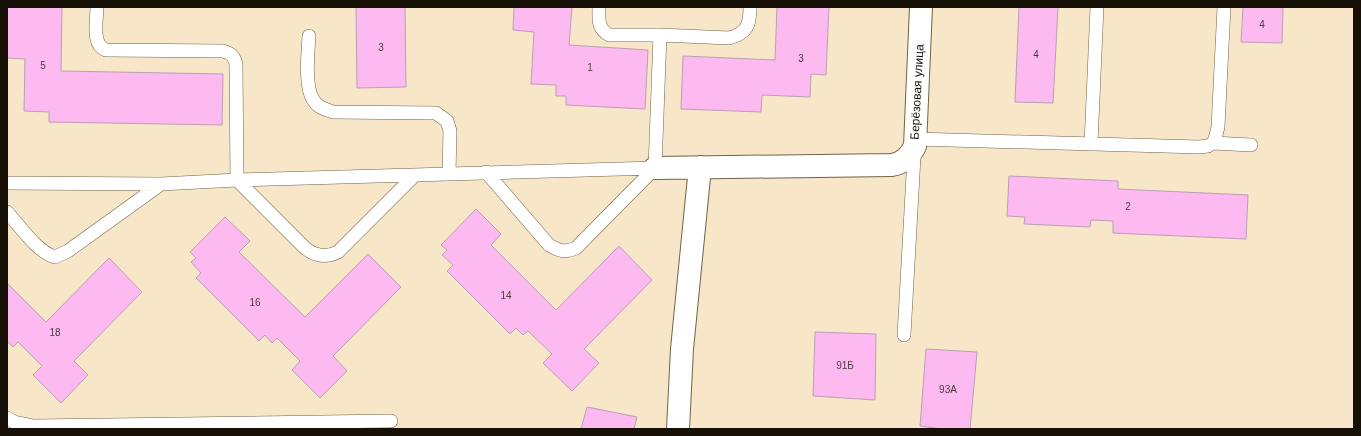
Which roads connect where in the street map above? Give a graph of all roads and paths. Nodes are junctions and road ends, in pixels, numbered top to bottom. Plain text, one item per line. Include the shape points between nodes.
1 (97, 7) edge
2 (599, 7) edge
3 (750, 7) edge
4 (921, 7) edge
5 (1098, 7) edge
6 (1224, 7) edge
7 (309, 36) dead end
8 (660, 36) junction
9 (915, 139) junction
10 (1213, 143) junction
11 (1091, 144) junction
12 (1251, 145) dead end
13 (903, 165) junction
14 (700, 167) junction
15 (655, 168) junction
16 (486, 172) junction
17 (449, 174) junction
18 (415, 175) junction
19 (237, 180) junction
20 (7, 183) edge
21 (161, 184) junction
22 (7, 212) edge
23 (904, 335) dead end
24 (7, 418) edge
25 (391, 421) dead end
26 (678, 429) edge

1 - 19 lane via 97,41 103,49 223,51 233,56 236,65
2 - 8 lane via 600,26 609,35
3 - 8 lane via 748,27 736,36
4 - 9 street, Берёзовая улица
5 - 11 lane
6 - 10 lane via 1218,126
7 - 17 lane via 308,87 314,102 321,108 333,112 436,113 447,121 450,131
8 - 15 lane
9 - 11 lane
9 - 13 street, Берёзовая улица via 915,146 903,161
10 - 11 lane via 1199,147
10 - 12 lane
13 - 14 street
13 - 23 lane
14 - 15 street
14 - 26 street via 682,349
15 - 16 lane
15 - 16 lane via 576,248 566,251 560,251 550,245
16 - 17 lane
17 - 18 lane
18 - 19 lane
18 - 19 lane via 338,252 325,256 312,253 305,248
19 - 21 lane
20 - 21 lane
21 - 22 lane via 55,257 41,249
24 - 25 lane via 34,426

